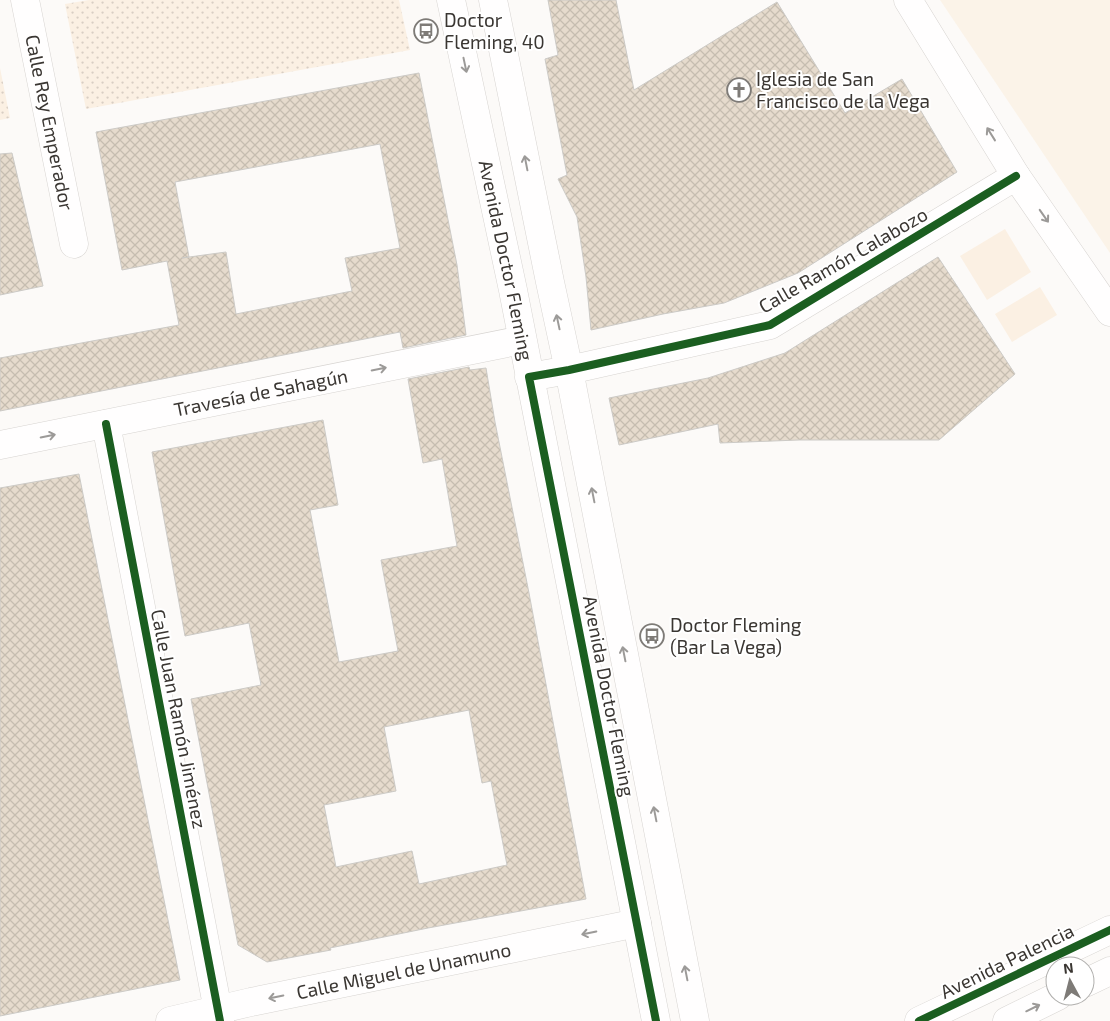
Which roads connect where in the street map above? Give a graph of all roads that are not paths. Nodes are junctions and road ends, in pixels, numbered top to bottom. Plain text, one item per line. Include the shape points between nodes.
1 (25, 0) edge
2 (451, 0) edge
3 (493, 0) edge
4 (908, 0) edge
5 (1016, 176) junction
6 (74, 244) dead end
7 (1110, 312) edge
8 (522, 340) junction
9 (569, 370) junction
10 (529, 377) junction
11 (106, 424) junction
12 (0, 446) edge
13 (637, 923) junction
14 (1110, 930) edge
15 (1110, 971) edge
16 (1095, 978) edge
17 (1045, 1002) edge
18 (218, 1015) edge
19 (170, 1021) edge
20 (656, 1021) edge
21 (695, 1021) edge
22 (919, 1021) edge
23 (1007, 1021) edge

1 - 6 street, Calle Rey Emperador
2 -> 8 street, Avenida Doctor Fleming
9 -> 3 street, Avenida Doctor Fleming
5 -> 4 street
5 -> 7 street
5 - 9 street, Calle Ramón Calabozo via 770,325
8 - 10 street, Avenida Doctor Fleming
11 -> 8 street, Travesía de Sahagún
9 - 10 street, Calle Ramón Calabozo
21 -> 9 street, Avenida Doctor Fleming
10 - 13 street, Avenida Doctor Fleming
12 -> 11 street, Travesía de Sahagún
11 - 18 street, Calle Juan Ramón Jiménez
13 -> 18 street, Calle Miguel de Unamuno
13 - 20 street, Avenida Doctor Fleming
14 - 22 street, Avenida Palencia
15 - 16 street
23 -> 17 street
18 - 19 street, Calle Miguel de Unamuno

